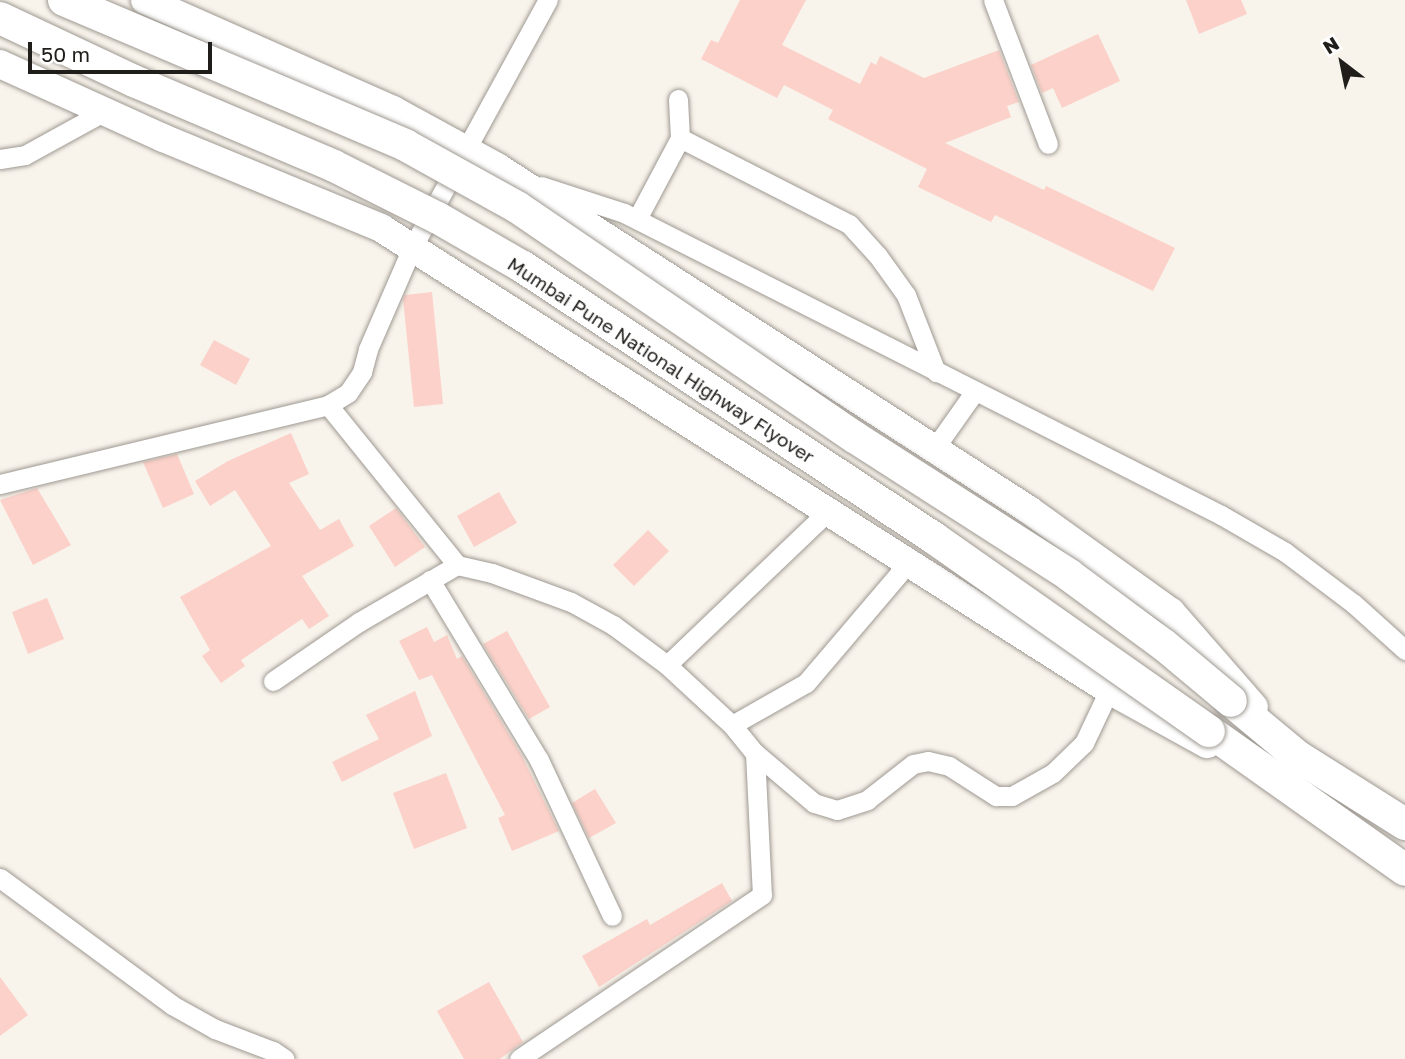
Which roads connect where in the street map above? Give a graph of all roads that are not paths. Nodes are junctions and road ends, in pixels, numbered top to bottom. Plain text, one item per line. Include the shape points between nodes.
1 (64, 0) edge
2 (145, 0) edge
3 (548, 0) edge
4 (993, 0) edge
5 (0, 18) edge
6 (0, 64) edge
7 (678, 99) dead end
8 (105, 111) junction
9 (680, 138) junction
10 (1048, 144) dead end
11 (467, 151) junction
12 (0, 159) edge
13 (513, 177) junction
14 (637, 219) junction
15 (412, 248) junction
16 (936, 372) junction
17 (975, 391) junction
18 (328, 405) junction
19 (934, 449) junction
20 (0, 484) edge
21 (827, 512) junction
22 (909, 562) junction
23 (457, 565) junction
24 (430, 580) junction
25 (1405, 650) edge
26 (667, 665) junction
27 (273, 681) dead end
28 (1109, 690) junction
29 (732, 725) junction
30 (755, 753) junction
31 (1297, 756) junction
32 (1277, 781) junction
33 (1405, 824) edge
34 (1405, 870) edge
35 (0, 878) edge
36 (612, 916) dead end
37 (285, 1059) edge
38 (519, 1059) edge

1 - 31 highway, bridge via 405,145 517,207 866,444 1069,575 1164,645
2 - 11 main road via 393,110
3 - 11 street
4 - 10 street
5 - 32 highway, Mumbai Pune National Highway Flyover, bridge via 334,166 523,267 934,538
6 - 8 main road
7 - 9 street
8 - 12 street via 25,155
8 - 15 main road via 381,228
9 - 14 street
9 - 16 street via 849,224 906,295
11 - 13 main road
11 - 15 street
13 - 14 street
13 - 19 main road
14 - 16 street
15 - 18 street via 362,372 348,393
15 - 21 main road
16 - 17 street
17 - 19 street
17 - 25 street via 1285,552
18 - 20 street
18 - 23 street
19 - 31 main road via 1029,510 1171,612
21 - 22 main road
21 - 26 street
22 - 28 main road
22 - 29 street via 806,683
23 - 24 street
23 - 26 street via 571,602 613,625
24 - 27 street via 359,621
24 - 36 street via 538,760
26 - 29 street
28 - 30 street via 1084,743 1053,773 1012,796 996,796 949,766 928,761 913,764 867,800 837,810 814,803
28 - 32 main road
29 - 30 street
30 - 38 street via 762,895
31 - 33 highway
32 - 34 highway, Mumbai Pune National Highway Flyover
35 - 37 street via 172,1004

